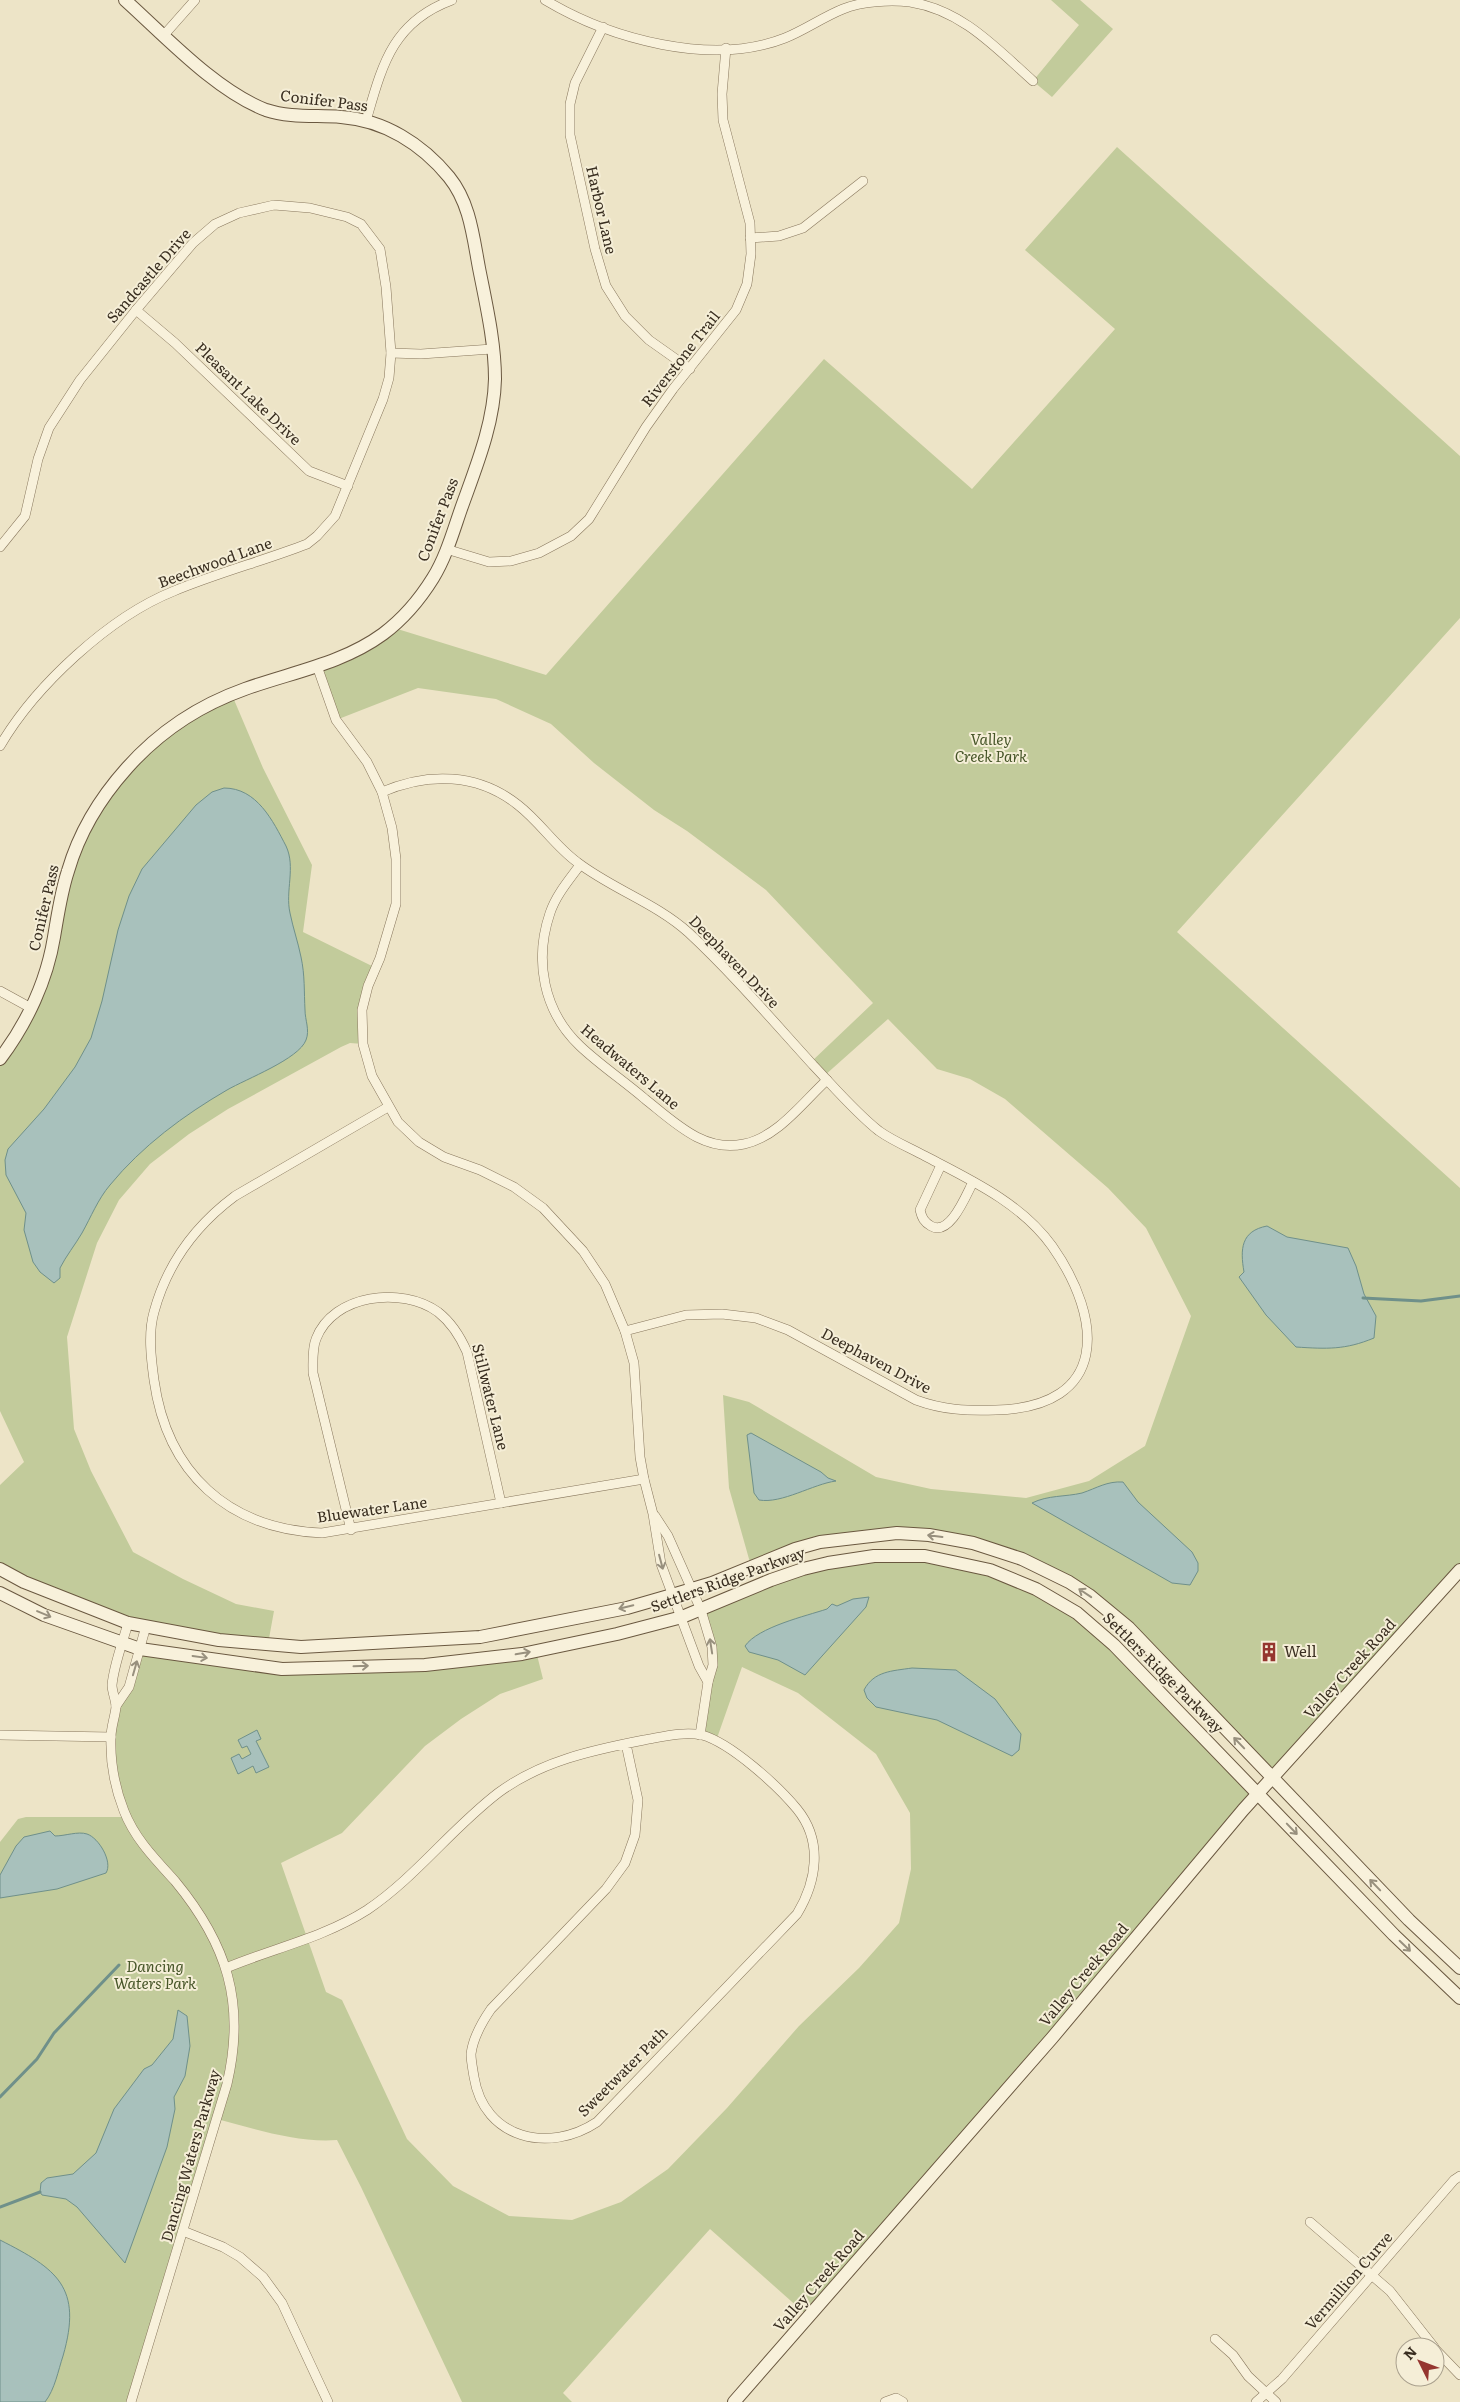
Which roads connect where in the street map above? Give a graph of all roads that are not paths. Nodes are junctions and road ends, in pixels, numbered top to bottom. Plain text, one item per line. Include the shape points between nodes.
1 (125, 0) edge
2 (195, 0) edge
3 (452, 0) edge
4 (545, 0) edge
5 (603, 27) junction
6 (164, 35) junction
7 (726, 48) junction
8 (1033, 80) dead end
9 (366, 121) junction
10 (863, 181) dead end
11 (750, 238) junction
12 (136, 310) junction
13 (492, 349) junction
14 (391, 353) junction
15 (690, 369) junction
16 (348, 486) junction
17 (0, 546) edge
18 (446, 549) junction
19 (317, 666) junction
20 (0, 746) edge
21 (382, 792) junction
22 (580, 865) junction
23 (0, 992) edge
24 (31, 1008) junction
25 (0, 1059) edge
26 (827, 1080) junction
27 (388, 1106) junction
28 (941, 1165) junction
29 (973, 1182) junction
30 (625, 1331) junction
31 (644, 1479) junction
32 (502, 1503) junction
33 (654, 1514) junction
34 (351, 1530) junction
35 (0, 1569) edge
36 (1460, 1570) edge
37 (690, 1590) junction
38 (0, 1593) edge
39 (672, 1596) junction
40 (701, 1610) junction
41 (682, 1617) junction
42 (128, 1623) junction
43 (146, 1626) junction
44 (122, 1644) junction
45 (140, 1649) junction
46 (708, 1682) junction
47 (116, 1706) junction
48 (700, 1735) junction
49 (0, 1736) edge
50 (111, 1738) junction
51 (626, 1744) junction
52 (1272, 1778) junction
53 (1258, 1794) junction
54 (226, 1968) junction
55 (1460, 1968) edge
56 (1460, 1998) edge
57 (1460, 2176) edge
58 (1310, 2222) dead end
59 (183, 2231) junction
60 (1372, 2275) junction
61 (1426, 2337) edge
62 (1215, 2339) dead end
63 (1445, 2359) edge
64 (1460, 2375) edge
65 (1266, 2393) junction
66 (132, 2402) edge
67 (328, 2402) edge
68 (734, 2402) edge
69 (885, 2402) edge
70 (903, 2402) edge
71 (1256, 2402) edge
72 (1276, 2402) edge

1 - 6 street, Conifer Pass
2 - 6 street
3 - 9 street via 438,5 409,26 388,53
4 - 5 street via 566,13
5 - 7 street via 670,46 700,50
5 - 15 street, Harbor Lane via 575,83 570,104 570,135 596,248 606,286 625,316 649,340
6 - 9 street, Conifer Pass via 214,79 242,98 269,110
7 - 8 street via 749,47 785,38 845,8 874,2 910,2 956,17 976,29
7 - 11 street, Riverstone Trail via 723,120 750,223
9 - 13 street, Conifer Pass via 380,124 405,138 431,158 456,187 469,212
10 - 11 street via 803,228 779,236
11 - 15 street, Riverstone Trail via 747,284 736,310
12 - 14 street, Sandcastle Drive via 193,243 215,224 239,213 274,205 310,208 361,224 380,249
12 - 16 street, Pleasant Lake Drive via 175,343 309,472
12 - 17 street, Sandcastle Drive via 80,380 49,428 25,516
13 - 14 street
13 - 18 street, Conifer Pass via 495,382 488,431
14 - 16 street, Sandcastle Drive via 383,399
15 - 18 street, Riverstone Trail via 646,427 589,519 571,536 539,553 511,560 489,562
16 - 20 street, Beechwood Lane via 335,516 307,544 172,591 100,637 70,661 34,699
18 - 19 street, Conifer Pass via 426,589 395,624 365,646
19 - 21 street via 336,720 367,762
19 - 24 street, Conifer Pass via 210,704 166,732 127,768 95,812 77,846 62,892 49,960
21 - 22 street, Deephaven Drive via 405,782 431,778 461,779 495,790 520,806 563,852
21 - 27 street via 396,859 396,904 362,1010 363,1044
22 - 26 street, Deephaven Drive via 681,926
22 - 26 street, Headwaters Lane via 550,912 542,946 546,994 561,1023 579,1045 689,1134 715,1144 743,1145 767,1136
23 - 24 street
24 - 25 street, Conifer Pass
26 - 28 street, Deephaven Drive via 880,1132
27 - 30 street via 398,1122 418,1142 444,1157 514,1187 543,1208 593,1265 615,1304
27 - 34 street, Bluewater Lane via 235,1196 212,1213 189,1240 168,1275 153,1313 150,1354 156,1391 164,1424 190,1472 228,1507 260,1523 303,1532
28 - 29 street, Deephaven Drive
28 - 29 street via 920,1210 929,1226 940,1228 951,1222
29 - 30 street, Deephaven Drive via 1011,1205 1044,1236 1061,1260 1085,1313 1089,1340 1082,1367 1066,1389 1044,1404 1011,1410 964,1411 936,1407 916,1400 788,1330 756,1318 722,1314 686,1315
30 - 31 street via 634,1363
31 - 32 street, Bluewater Lane
31 - 33 street
32 - 34 street, Bluewater Lane
32 - 34 street, Stillwater Lane via 467,1352 460,1336 437,1311 423,1304 404,1299 359,1300 338,1310 328,1320 316,1339 313,1354 313,1373
33 - 37 street via 668,1536
33 -> 39 street via 661,1564
35 - 42 street, Settlers Ridge Parkway via 24,1582
36 - 52 street, Valley Creek Road
37 - 39 street, Settlers Ridge Parkway
37 - 40 street
52 -> 37 street, Settlers Ridge Parkway via 1108,1610 1069,1582 998,1550 929,1535 861,1536 796,1549
38 -> 44 street, Settlers Ridge Parkway via 44,1615
39 - 41 street
39 -> 43 street, Settlers Ridge Parkway via 627,1608 470,1638 301,1647 218,1640
40 - 41 street, Settlers Ridge Parkway
46 -> 40 street via 713,1665 712,1647
40 - 53 street, Settlers Ridge Parkway via 803,1569 850,1558 925,1556 990,1570 1057,1600 1095,1627
45 -> 41 street, Settlers Ridge Parkway via 282,1669 425,1665 522,1654
41 - 46 street
42 - 43 street, Settlers Ridge Parkway
42 - 44 street, Dancing Waters Parkway
43 - 45 street, Dancing Waters Parkway
44 - 45 street, Settlers Ridge Parkway
44 - 47 street, Dancing Waters Parkway via 112,1686
47 -> 45 street, Dancing Waters Parkway via 129,1687
46 - 48 street
47 - 50 street, Dancing Waters Parkway
48 - 51 street, Sweetwater Path via 666,1736
48 - 51 street, Sweetwater Path via 737,1754 785,1797 806,1823 813,1839 815,1857 814,1876 807,1898 797,1914 597,2122 568,2137 552,2140 534,2138 497,2122 485,2108 476,2091 471,2055 481,2024 492,2009 606,1889 625,1863 635,1835 638,1809
49 - 50 street
50 - 54 street, Dancing Waters Parkway via 117,1790 133,1831 206,1922
51 - 54 street, Sweetwater Path via 573,1755 516,1781 481,1807 405,1880 367,1909 312,1939
52 - 53 street, Valley Creek Road
55 -> 52 street, Settlers Ridge Parkway
53 -> 56 street, Settlers Ridge Parkway via 1394,1935
53 - 68 street, Valley Creek Road via 1052,2038
54 - 59 street, Dancing Waters Parkway via 232,1997 232,2065
57 - 60 street, Vermillion Curve
58 - 60 street
59 - 66 street, Dancing Waters Parkway
59 - 67 street via 223,2247 263,2276 282,2304
60 - 61 street via 1390,2291
60 - 65 street, Vermillion Curve via 1282,2379
62 - 65 street
63 - 64 street
65 - 71 street, Vermillion Curve
65 - 72 street
69 - 70 street via 896,2398

